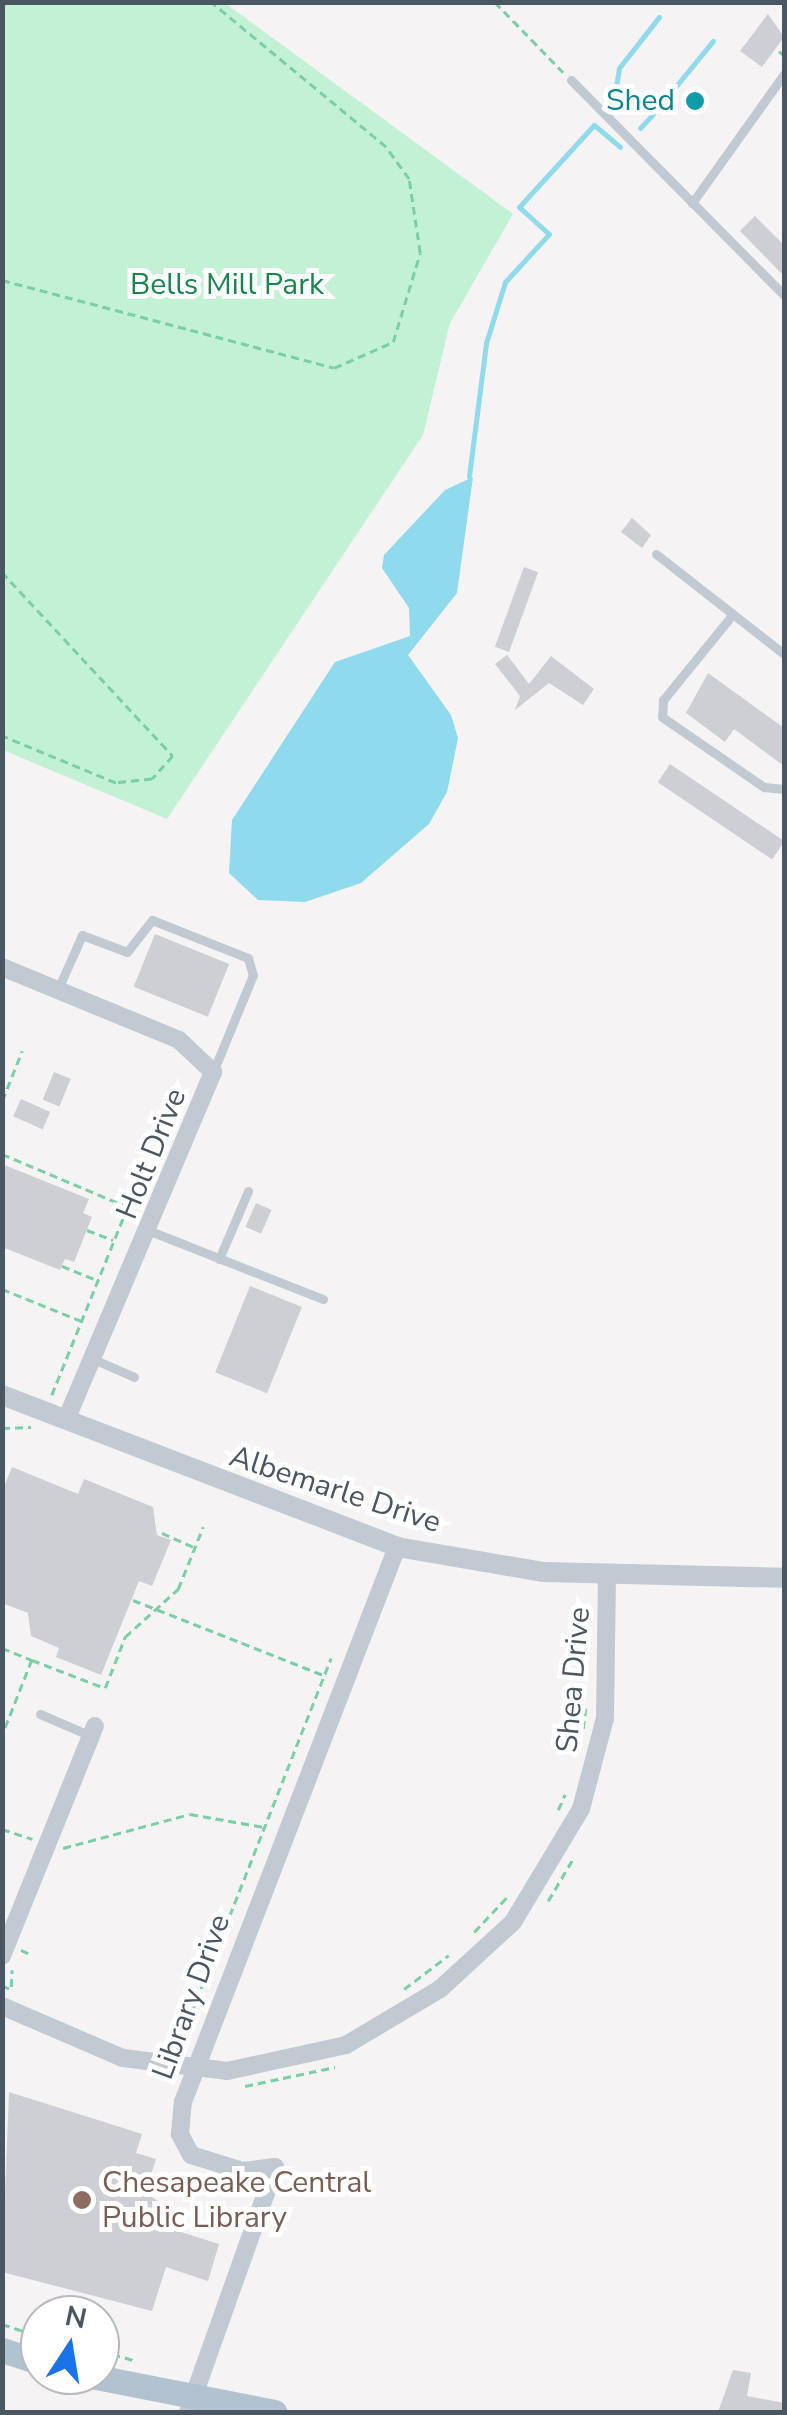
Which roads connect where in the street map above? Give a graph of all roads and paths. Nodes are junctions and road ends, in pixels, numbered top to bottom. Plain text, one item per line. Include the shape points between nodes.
1 (212, 2) edge
2 (495, 2) edge
3 (779, 51) dead end
4 (784, 55) edge
5 (784, 74) edge
6 (571, 80) joint
7 (692, 202) junction
8 (2, 280) edge
9 (784, 295) edge
10 (656, 554) dead end
11 (2, 572) edge
12 (733, 614) junction
13 (784, 654) edge
14 (2, 736) edge
15 (784, 790) edge
16 (2, 968) edge
17 (58, 990) junction
18 (22, 1051) dead end
19 (213, 1072) junction
20 (2, 1102) edge
21 (2, 1154) edge
22 (248, 1191) dead end
23 (87, 1230) dead end
24 (150, 1232) junction
25 (114, 1241) junction
26 (220, 1260) junction
27 (62, 1266) dead end
28 (98, 1281) junction
29 (2, 1289) edge
30 (323, 1299) dead end
31 (84, 1322) junction
32 (92, 1358) junction
33 (134, 1377) dead end
34 (2, 1395) edge
35 (45, 1412) junction
36 (66, 1420) junction
37 (2, 1428) edge
38 (204, 1528) dead end
39 (162, 1534) dead end
40 (397, 1547) junction
41 (195, 1548) junction
42 (608, 1574) junction
43 (784, 1578) edge
44 (133, 1600) dead end
45 (152, 1608) junction
46 (2, 1648) edge
47 (331, 1658) dead end
48 (32, 1660) junction
49 (325, 1675) junction
50 (586, 1705) dead end
51 (40, 1714) dead end
52 (93, 1731) joint
53 (582, 1733) dead end
54 (2, 1736) edge
55 (570, 1782) dead end
56 (554, 1821) dead end
57 (267, 1827) junction
58 (2, 1829) edge
59 (48, 1844) junction
60 (580, 1846) dead end
61 (510, 1893) dead end
62 (540, 1913) dead end
63 (469, 1937) dead end
64 (459, 1946) dead end
65 (11, 1953) edge
66 (30, 1954) dead end
67 (2, 1985) edge
68 (19, 1995) dead end
69 (388, 1999) dead end
70 (2, 2006) edge
71 (178, 2046) junction
72 (169, 2047) dead end
73 (197, 2060) junction
74 (344, 2063) dead end
75 (174, 2067) junction
76 (231, 2088) dead end
77 (120, 2385) edge
78 (189, 2406) edge
79 (274, 2412) edge

1 - 8 path via 386,147 409,179 420,254 394,342 334,368
2 - 6 path
3 - 4 path
5 - 7 lane
6 - 7 lane
7 - 9 lane
10 - 12 lane
11 - 14 path via 173,756 152,779 116,784
12 - 13 lane
12 - 15 lane via 663,700 662,717 764,787
16 - 17 street, Holt Drive
17 - 19 street, Holt Drive via 196,1048
17 - 19 lane via 82,936 127,952 152,920 251,960
18 - 20 path
19 - 24 street, Holt Drive
21 - 25 path via 128,1207
22 - 26 lane
23 - 25 path
24 - 26 lane
24 - 32 street, Holt Drive
25 - 28 path
26 - 30 lane
27 - 28 path
28 - 31 path
29 - 31 path
31 - 35 path
32 - 33 lane
32 - 36 street, Holt Drive
34 - 35 street, Albemarle Drive
35 - 36 street, Albemarle Drive
35 - 37 path via 39,1427
36 - 40 street, Albemarle Drive
38 - 41 path
39 - 41 path
40 - 42 street, Albemarle Drive
40 - 73 street, Library Drive
41 - 45 path via 178,1588
42 - 43 street, Albemarle Drive
42 - 73 street, Shea Drive via 609,1666 594,1772 560,1854 512,1922 440,1989 346,2045 272,2067
44 - 45 path
45 - 48 path via 126,1637 105,1688
45 - 49 path
46 - 48 path
47 - 49 path
48 - 54 path
49 - 57 path
50 - 53 path
51 - 52 lane
52 - 59 street
55 - 56 path
57 - 59 path via 190,1814 68,1848
57 - 71 path
58 - 59 path
59 - 65 street
60 - 62 path
61 - 63 path
64 - 69 path
65 - 66 path
67 - 68 path
70 - 75 street, Shea Drive via 105,2053
71 - 72 path
71 - 73 path
71 - 75 path
73 - 75 street, Shea Drive
73 - 78 street, Library Drive via 180,2122 186,2152 230,2168 274,2167
74 - 76 path
77 - 78 main road
78 - 79 main road

